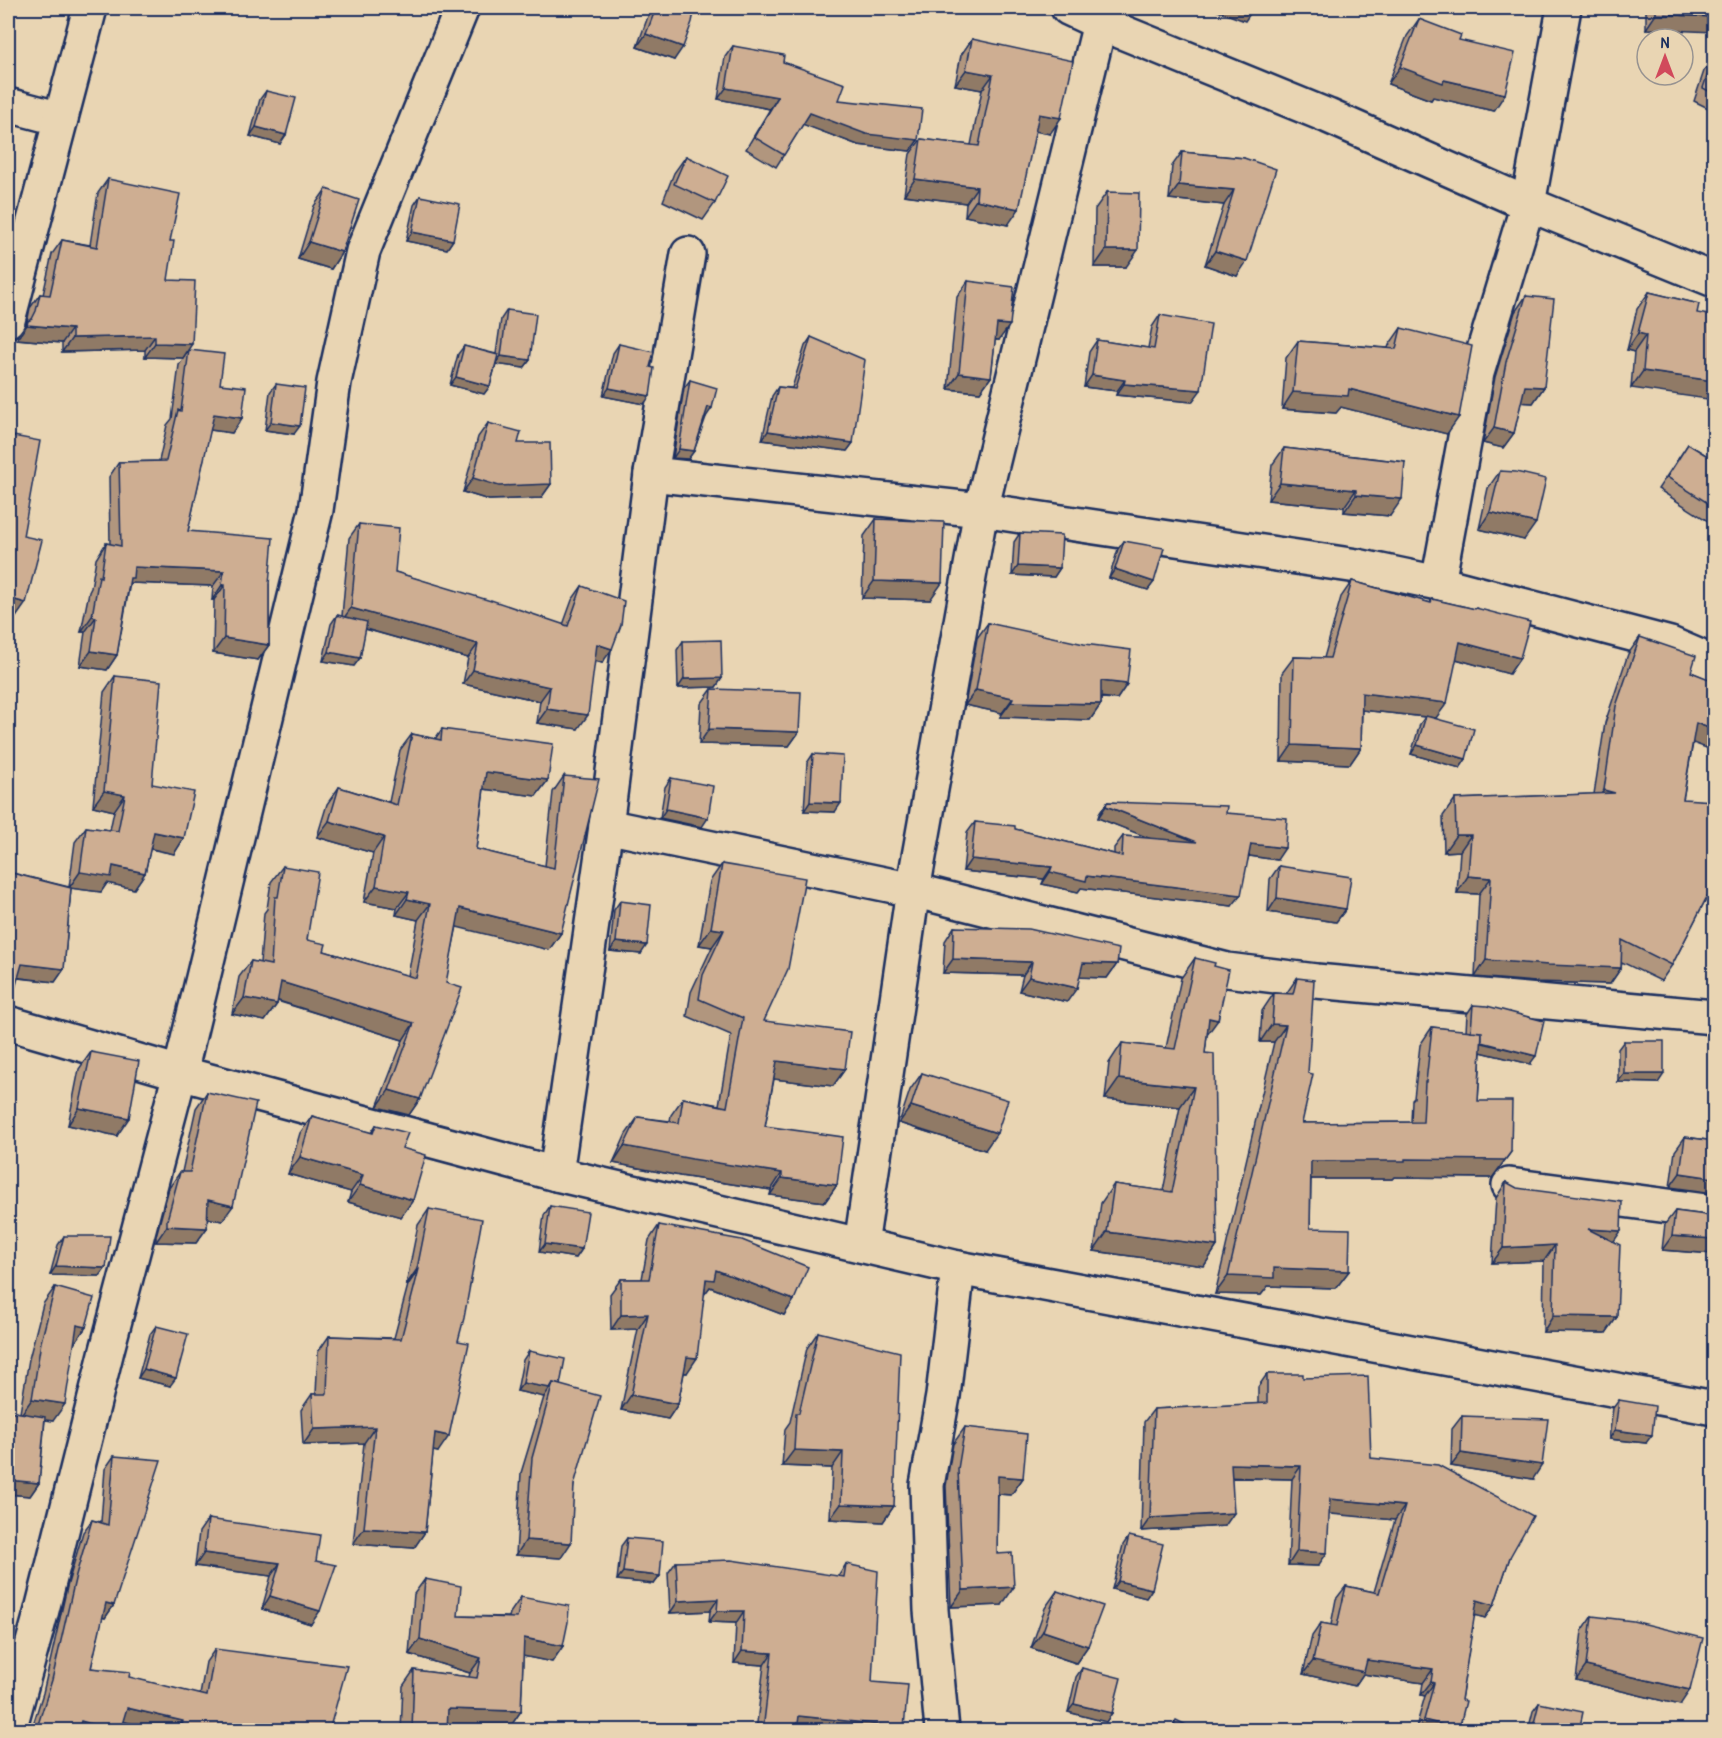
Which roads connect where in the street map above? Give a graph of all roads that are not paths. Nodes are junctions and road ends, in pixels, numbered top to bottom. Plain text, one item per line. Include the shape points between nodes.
1 (90, 8) edge
2 (462, 8) edge
3 (1068, 8) edge
4 (1564, 8) edge
5 (1100, 23) junction
6 (8, 105) edge
7 (61, 119) junction
8 (1528, 204) junction
9 (688, 254) dead end
10 (1714, 280) edge
11 (8, 320) edge
12 (651, 474) junction
13 (981, 510) junction
14 (1438, 583) junction
15 (1714, 663) edge
16 (606, 826) junction
17 (913, 890) junction
18 (1714, 1017) edge
19 (8, 1023) edge
20 (180, 1073) junction
21 (556, 1174) junction
22 (1509, 1185) edge
23 (1714, 1212) edge
24 (861, 1245) junction
25 (958, 1268) junction
26 (1714, 1408) edge
27 (9, 1731) edge
28 (942, 1731) edge

1 - 7 street
2 - 20 street via 363,251 334,382 316,510
3 - 5 street
4 - 8 street
5 - 8 street via 1328,116
5 - 13 street
6 - 7 street
7 - 11 street
8 - 10 street
8 - 14 street via 1477,373
9 - 12 street
12 - 13 street
12 - 16 street
13 - 14 street via 1346,564
13 - 17 street
14 - 15 street via 1670,644
16 - 17 street
16 - 21 street
17 - 18 street via 1227,970
17 - 24 street
19 - 20 street
20 - 21 street
20 - 27 street
21 - 24 street
22 - 23 street
24 - 25 street
25 - 26 street
25 - 28 street via 943,1396 927,1485 931,1610

